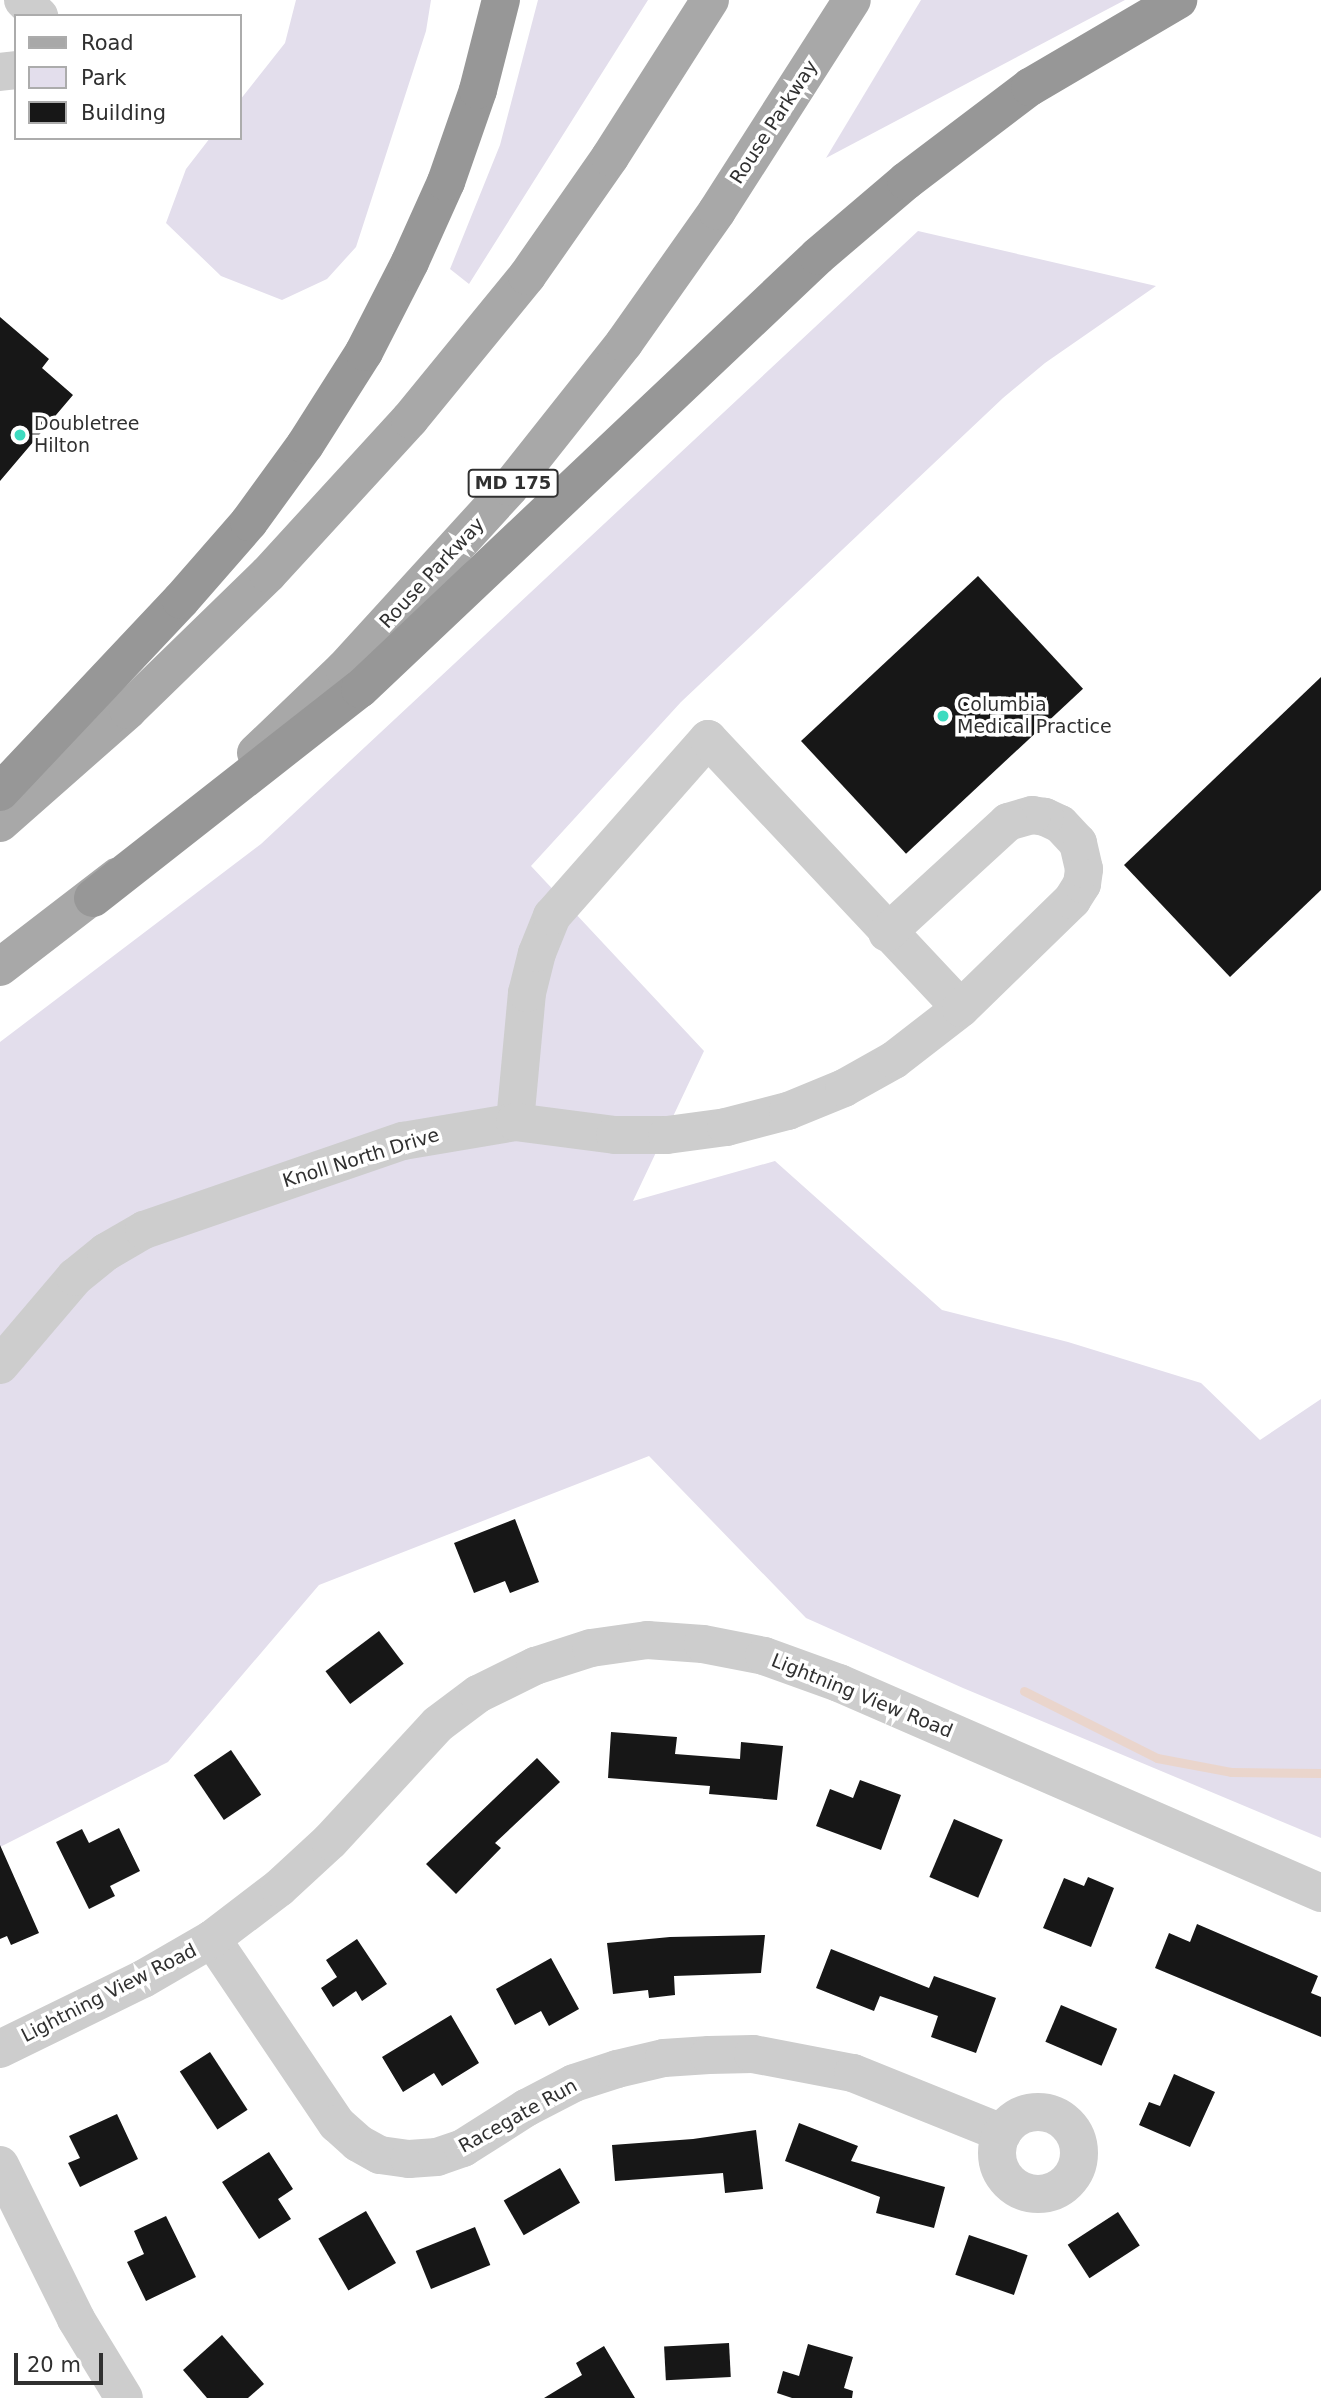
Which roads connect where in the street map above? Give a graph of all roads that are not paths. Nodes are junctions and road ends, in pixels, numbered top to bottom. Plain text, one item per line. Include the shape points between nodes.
1 (23, 0) edge
2 (501, 0) edge
3 (710, 0) edge
4 (852, 0) edge
5 (1178, 0) edge
6 (37, 14) edge
7 (0, 792) edge
8 (0, 823) edge
9 (93, 898) junction
10 (887, 933) junction
11 (0, 967) edge
12 (961, 1008) junction
13 (514, 1122) junction
14 (0, 1365) edge
15 (1321, 1893) edge
16 (212, 1939) junction
17 (0, 2049) edge
18 (1002, 2133) dead end
19 (0, 2165) edge
20 (122, 2397) edge

1 - 6 street
2 - 7 highway via 478,90 411,262 363,352 305,445 249,522 181,600
3 - 8 main road via 527,276 410,419 268,574 128,710
4 - 9 main road, Rouse Parkway / MD 175 via 717,211 624,343 510,487 344,669 201,805
5 - 9 highway via 1030,87 906,181 818,256 360,689
9 - 11 main road, Rouse Parkway / MD 175
10 - 12 street
10 - 12 street, Knoll North Drive via 1008,822 1032,815 1069,831 1079,843 1082,884 1072,900
10 - 13 street via 708,738 552,916 527,993
12 - 13 street, Knoll North Drive via 894,1060 844,1088 763,1118 667,1135 615,1135
13 - 14 street, Knoll North Drive via 403,1141 144,1230 75,1277
15 - 16 street, Lightning View Road via 839,1683 764,1656 703,1644 647,1640 591,1648 535,1666 478,1693 438,1724 289,1879
16 - 17 street, Lightning View Road via 143,1979
16 - 18 street, Racegate Run via 337,2124 380,2155 437,2157 463,2148 574,2083 664,2058 709,2055 753,2054 853,2073
19 - 20 street via 76,2319

